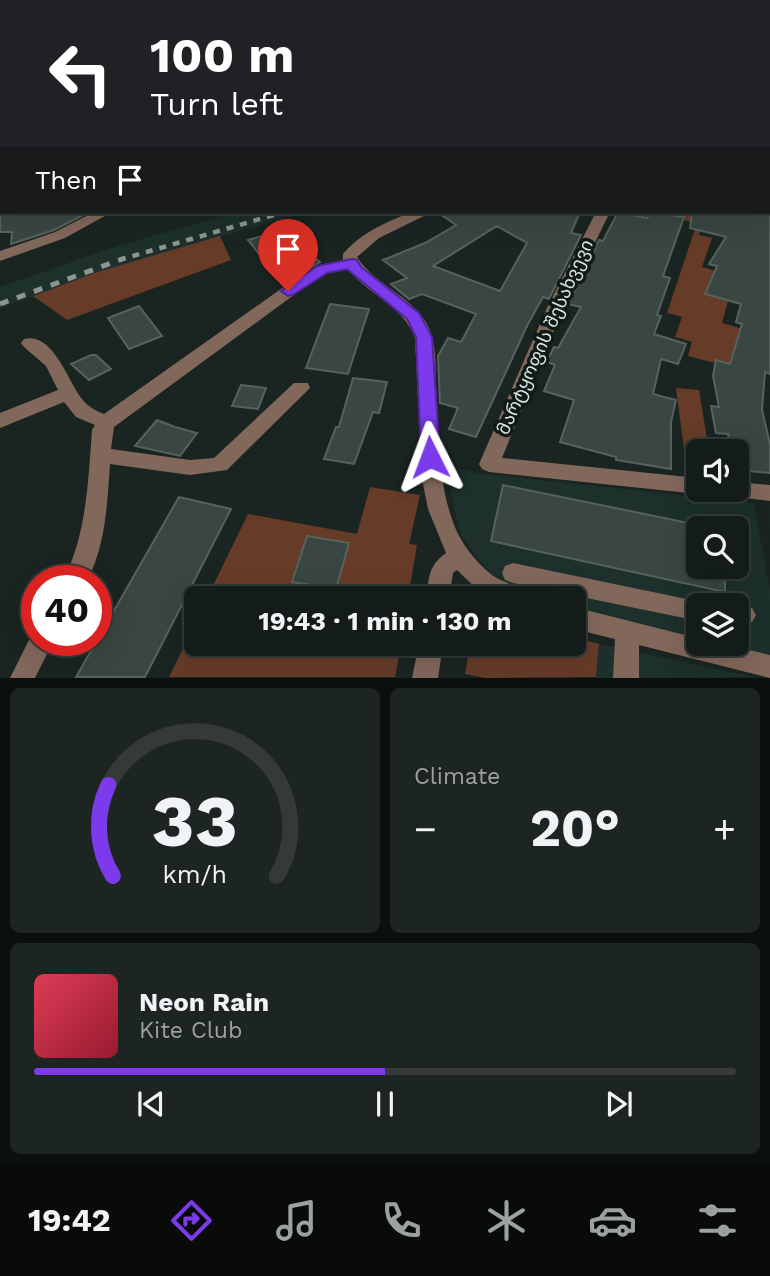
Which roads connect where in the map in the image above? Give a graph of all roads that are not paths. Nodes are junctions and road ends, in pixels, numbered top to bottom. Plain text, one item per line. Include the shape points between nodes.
1 (102, 214) edge
2 (420, 214) edge
3 (602, 214) edge
4 (0, 256) edge
5 (352, 263) junction
6 (30, 343) dead end
7 (301, 388) dead end
8 (67, 394) junction
9 (0, 421) edge
10 (107, 422) junction
11 (100, 457) junction
12 (686, 485) edge
13 (749, 491) edge
14 (770, 494) edge
15 (457, 556) junction
16 (82, 565) edge
17 (513, 573) dead end
18 (440, 586) edge
19 (490, 586) edge
20 (686, 608) edge
21 (586, 621) edge
22 (627, 632) junction
23 (686, 646) edge
24 (33, 656) edge
25 (428, 656) edge
26 (726, 656) edge
27 (770, 667) edge
28 (22, 677) edge
29 (425, 677) edge
30 (626, 677) edge

1 - 4 street
2 - 5 street via 358,244 349,257
3 - 12 street, მარტყოფის შესახვევი via 554,310 488,464
5 - 10 street via 311,275
5 - 15 street via 414,317 424,337 430,457 439,516
6 - 8 street via 52,362
7 - 11 street via 220,465 187,468 127,456
8 - 9 street
8 - 10 street via 84,413
10 - 11 street
11 - 16 street via 91,545
13 - 14 street
15 - 18 street via 442,568
15 - 19 street
17 - 20 street
21 - 22 street
22 - 23 street
22 - 30 street
24 - 28 street
25 - 29 street
26 - 27 street

